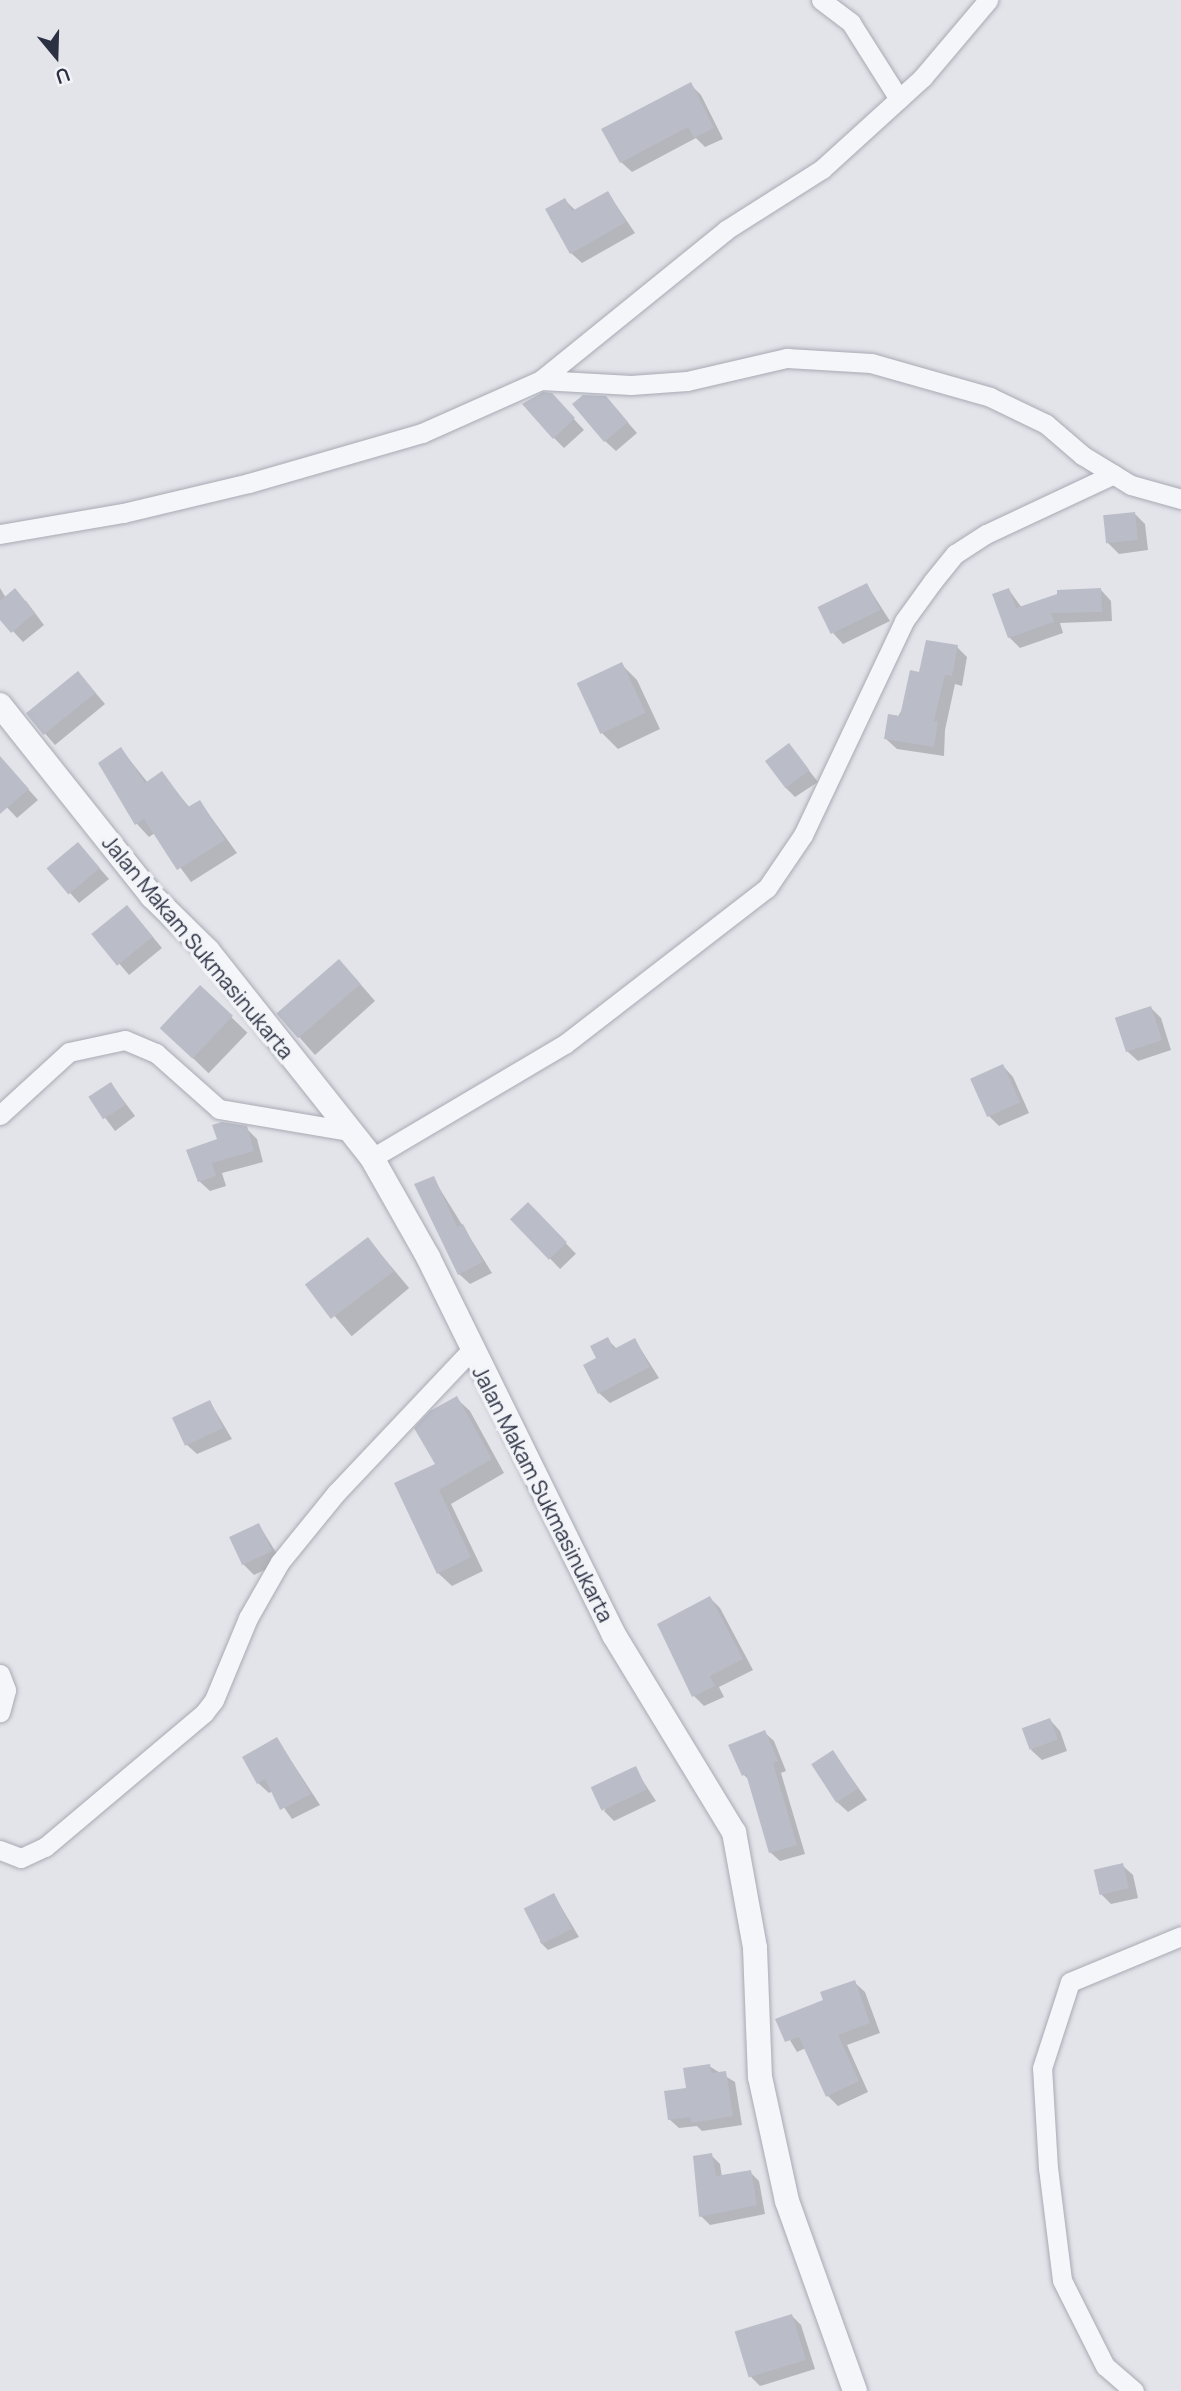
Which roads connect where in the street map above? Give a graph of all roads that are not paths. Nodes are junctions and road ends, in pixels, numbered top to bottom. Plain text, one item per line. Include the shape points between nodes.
1 (821, 0) edge
2 (988, 0) edge
3 (899, 99) junction
4 (541, 380) junction
5 (1114, 474) junction
6 (1181, 499) edge
7 (0, 534) edge
8 (0, 705) edge
9 (0, 1115) edge
10 (349, 1131) junction
11 (372, 1158) junction
12 (471, 1350) junction
13 (0, 1674) edge
14 (0, 1712) edge
15 (0, 1850) edge
16 (1181, 1936) edge
17 (855, 2391) edge
18 (1134, 2391) edge

1 - 3 street via 851,23
2 - 3 street via 954,44
3 - 4 street via 822,169 726,230
4 - 5 street via 631,385 687,381 787,358 871,363 990,397 1046,424 1082,455
4 - 7 street via 422,433 249,484 123,513
5 - 6 street via 1160,497
5 - 11 street via 986,534 955,554 904,621 803,835 767,888 565,1044
8 - 10 street, Jalan Makam Sukmasinukarta via 152,896 208,951
9 - 10 street via 69,1052 125,1040 156,1053 219,1110
10 - 11 street, Jalan Makam Sukmasinukarta
11 - 12 street, Jalan Makam Sukmasinukarta via 428,1257
12 - 15 street via 335,1493 281,1562 248,1618 214,1700 204,1713 45,1847 21,1858
12 - 17 street, Jalan Makam Sukmasinukarta via 614,1635 734,1832 755,1948 763,2090 787,2201
13 - 14 street via 6,1690
16 - 18 street via 1070,1982 1042,2068 1062,2280 1105,2366

